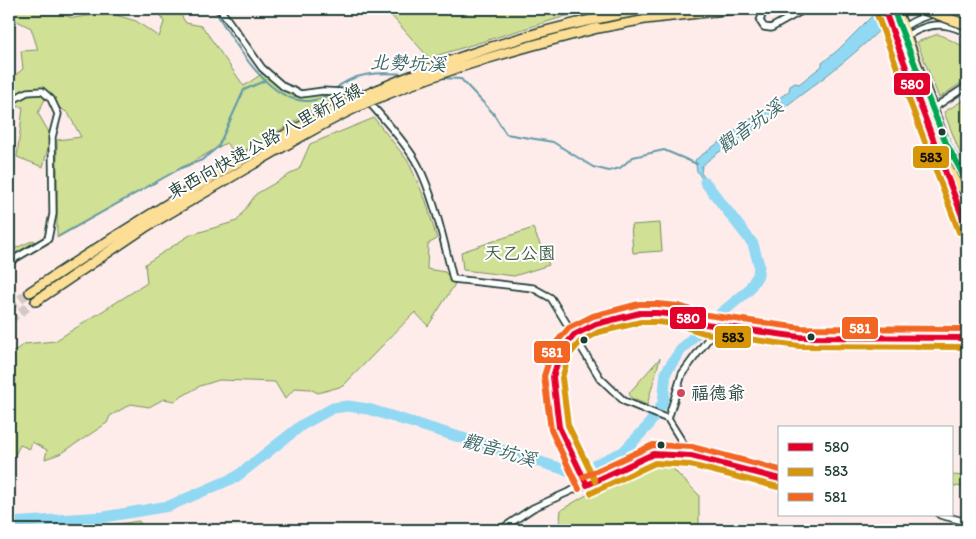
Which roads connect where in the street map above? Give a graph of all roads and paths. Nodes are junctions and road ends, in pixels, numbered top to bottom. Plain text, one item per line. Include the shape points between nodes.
1 (220, 9) edge
2 (649, 9) edge
3 (734, 9) edge
4 (764, 9) edge
5 (805, 9) edge
6 (884, 9) edge
7 (896, 9) edge
8 (922, 9) edge
9 (953, 9) edge
10 (967, 14) edge
11 (902, 23) junction
12 (967, 25) edge
13 (967, 33) edge
14 (894, 35) junction
15 (907, 37) junction
16 (967, 86) edge
17 (9, 102) edge
18 (932, 110) junction
19 (928, 123) junction
20 (289, 138) junction
21 (967, 182) edge
22 (967, 194) edge
23 (967, 229) edge
24 (9, 262) edge
25 (30, 292) tunnel mouth
26 (36, 301) tunnel mouth
27 (722, 326) junction
28 (574, 335) junction
29 (967, 338) edge
30 (668, 419) junction
31 (691, 456) junction
32 (778, 478) edge
33 (586, 482) junction
34 (944, 516) edge
35 (967, 522) edge
36 (500, 530) edge

1 - 28 street via 262,68 284,87 301,94 361,92 416,163 445,242 453,278 544,292
2 - 20 highway, 東西向快速公路 八里新店線, bridge via 530,36 446,63 362,96
3 - 20 highway, 東西向快速公路 八里新店線, bridge via 645,18 476,62 378,97
4 - 5 street via 760,21 764,27 771,28
6 - 14 main road
7 - 11 main road
8 - 12 highway, bridge
9 - 10 highway, bridge
9 - 11 street
11 - 14 street
11 - 15 main road
13 - 15 street via 947,25 933,25
14 - 15 street
14 - 19 main road
15 - 18 main road
16 - 18 street
17 - 24 street via 27,92 42,91 51,98 58,114 52,137 53,214 48,239
18 - 21 main road
19 - 22 main road via 957,184
19 - 23 main road
20 - 25 highway, 東西向快速公路 八里新店線 via 218,172
20 - 26 highway, 東西向快速公路 八里新店線 via 147,226
27 - 28 street via 677,315 640,313 596,324
27 - 29 street via 800,337
27 - 30 street via 711,335 682,374
28 - 30 street via 600,378 624,400
28 - 33 street via 561,351 552,377 559,427
30 - 31 street
31 - 32 street
31 - 33 street via 653,454
33 - 36 street via 533,508
34 - 35 street

